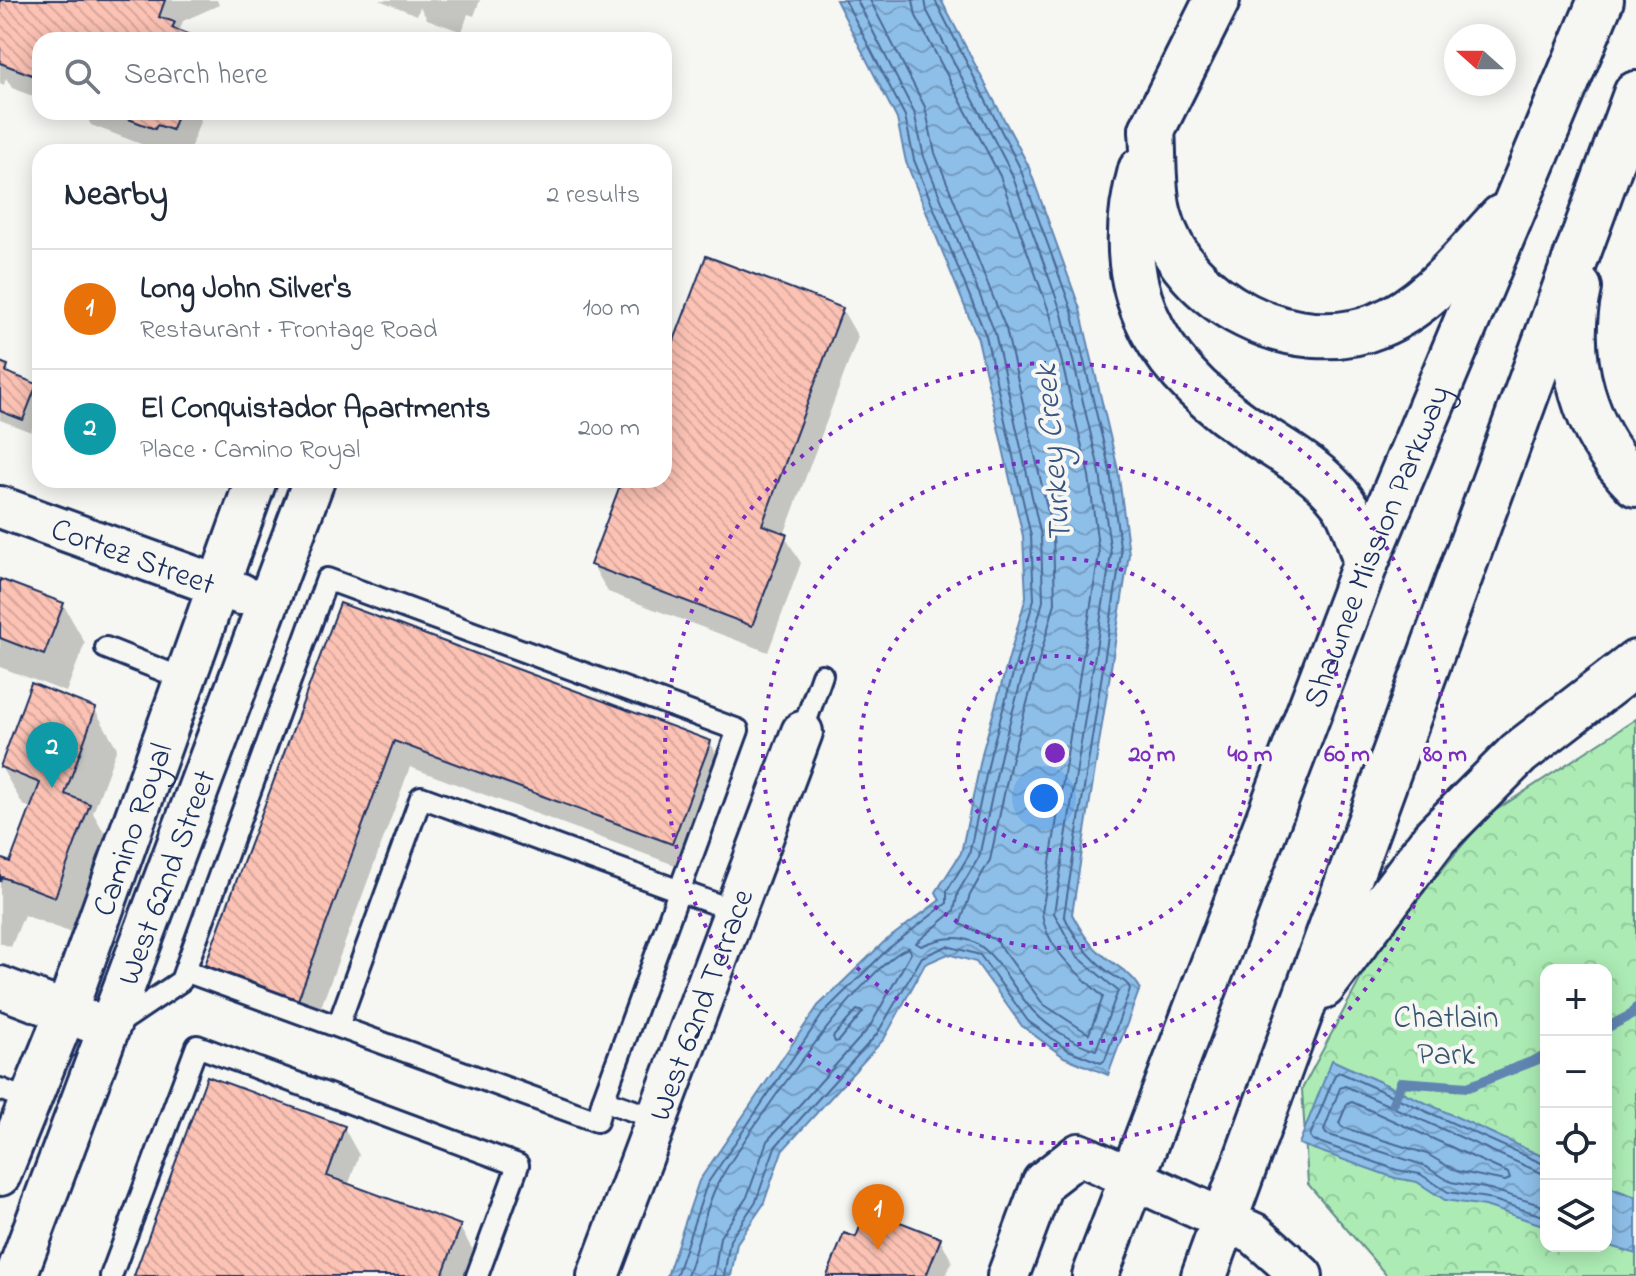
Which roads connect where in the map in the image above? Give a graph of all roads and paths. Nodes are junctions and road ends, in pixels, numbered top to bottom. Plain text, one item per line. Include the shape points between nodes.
1 (1217, 0) edge
2 (1601, 0) edge
3 (1636, 94) edge
4 (1152, 130) junction
5 (1600, 192) junction
6 (1521, 198) junction
7 (1636, 484) edge
8 (253, 488) edge
9 (311, 488) edge
10 (0, 507) edge
11 (1366, 562) junction
12 (218, 585) junction
13 (268, 604) junction
14 (106, 648) dead end
15 (1636, 663) edge
16 (822, 675) dead end
17 (184, 679) junction
18 (802, 732) joint
19 (679, 891) junction
20 (735, 911) junction
21 (185, 971) junction
22 (0, 987) edge
23 (66, 1012) junction
24 (1295, 1023) junction
25 (338, 1026) junction
26 (110, 1029) junction
27 (15, 1095) edge
28 (603, 1100) junction
29 (657, 1119) junction
30 (0, 1175) edge
31 (1133, 1176) junction
32 (1224, 1220) junction
33 (480, 1275) edge
34 (16, 1276) edge
35 (111, 1276) edge
36 (598, 1276) edge
37 (1008, 1276) edge
38 (1095, 1276) edge
39 (1204, 1276) edge
40 (1302, 1276) edge

1 - 4 main road
2 - 6 main road, Shawnee Mission Parkway
3 - 5 main road
4 - 6 main road via 1159,215 1178,257 1231,308 1294,332 1355,332 1402,313
4 - 11 main road via 1131,207 1132,282 1145,315 1182,373 1209,399 1340,498
5 - 7 main road via 1573,312 1578,380 1600,438
5 - 24 main road
6 - 11 main road, Shawnee Mission Parkway
8 - 12 street, Camino Royal
9 - 13 street, West 62nd Street
10 - 12 street, Cortez Street
11 - 31 main road, Shawnee Mission Parkway
12 - 13 street, Cortez Street
12 - 17 street, Camino Royal
13 - 26 street, West 62nd Street
14 - 17 lane
15 - 24 main road via 1519,753 1436,836
16 - 18 lane
17 - 23 street, Camino Royal
18 - 20 street, West 62nd Terrace
19 - 20 lane
19 - 21 lane via 738,730 327,579
19 - 25 lane via 421,797
19 - 28 lane
20 - 29 street, West 62nd Terrace
21 - 25 lane
21 - 26 lane via 181,981
22 - 23 street
23 - 26 street
23 - 27 street, Camino Royal
24 - 32 main road
25 - 28 lane via 597,1121
26 - 34 street, West 62nd Street
27 - 30 street, Camino Royal
28 - 29 lane
29 - 36 street, West 62nd Terrace
31 - 32 street
31 - 37 street via 1079,1154 1060,1167 1043,1182
31 - 38 main road, Shawnee Mission Parkway
32 - 39 main road
32 - 40 street via 1255,1234
33 - 35 lane via 518,1165 197,1046

